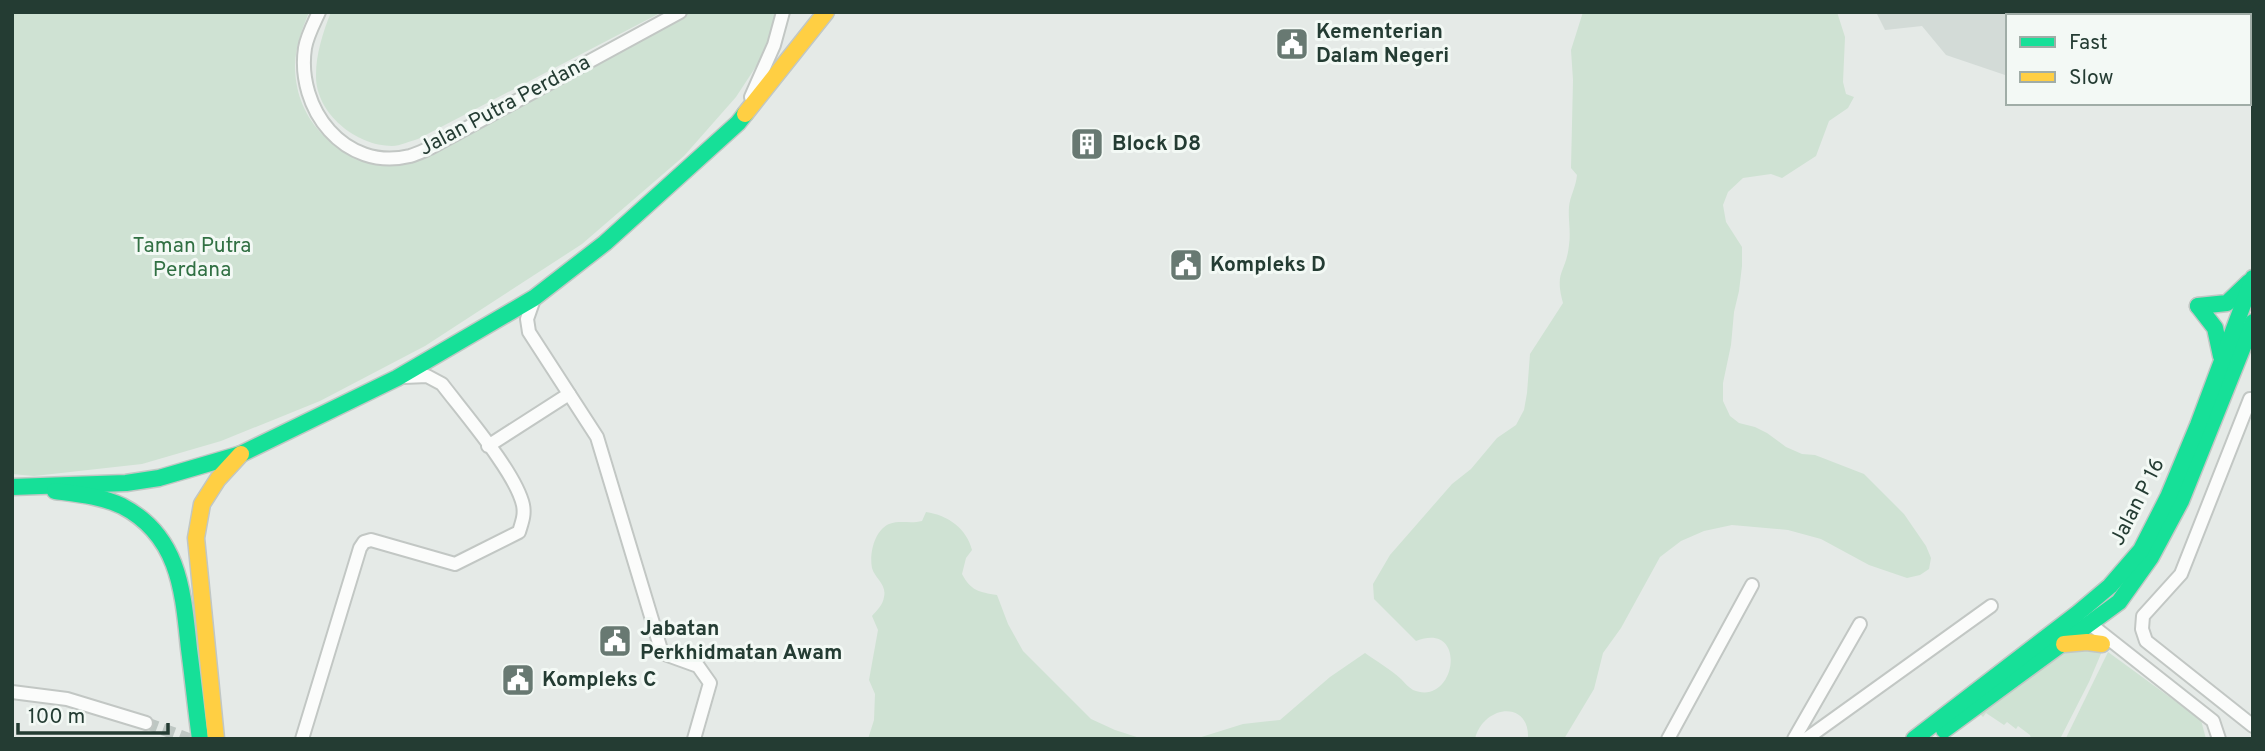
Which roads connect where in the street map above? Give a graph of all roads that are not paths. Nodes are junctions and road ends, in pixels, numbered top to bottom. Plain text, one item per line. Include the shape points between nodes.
1 (319, 12) edge
2 (680, 12) edge
3 (783, 12) edge
4 (825, 12) edge
5 (738, 123) junction
6 (2253, 278) edge
7 (534, 298) junction
8 (2248, 325) edge
9 (2253, 349) edge
10 (2230, 359) junction
11 (397, 378) junction
12 (569, 394) junction
13 (2253, 400) edge
14 (488, 446) junction
15 (241, 454) junction
16 (12, 487) edge
17 (29, 488) junction
18 (1752, 585) dead end
19 (2115, 605) junction
20 (1991, 606) dead end
21 (2074, 616) junction
22 (1860, 624) dead end
23 (2088, 627) junction
24 (2107, 642) junction
25 (2063, 645) junction
26 (2194, 679) junction
27 (12, 692) edge
28 (2178, 695) junction
29 (146, 723) tunnel mouth
30 (2253, 726) edge
31 (1672, 737) edge
32 (200, 739) edge
33 (216, 739) edge
34 (302, 739) edge
35 (694, 739) edge
36 (1794, 739) edge
37 (1806, 739) edge
38 (1914, 739) edge
39 (1932, 739) edge
40 (2219, 739) edge

1 - 2 street, Jalan Putra Perdana via 305,45 306,89 312,106 346,147 383,157 408,156 430,148
3 - 5 street via 774,45
4 - 5 main road
5 - 7 main road via 606,243
6 - 8 main road, Jalan P 16
6 - 10 main road via 2227,303 2198,306 2210,318
7 - 11 main road
7 - 12 street via 527,319 529,332
8 - 10 main road, Jalan P 16
9 - 10 main road
10 - 19 main road, Jalan P 16 via 2180,501 2151,558
10 - 21 main road, Jalan P 16 via 2141,550 2110,586
11 - 14 street via 427,376 442,384
11 - 15 main road
12 - 14 street
12 - 35 street via 597,437 662,653 698,666 710,683
13 - 26 street via 2181,573 2143,616 2146,641
14 - 34 street via 505,466 523,503 519,531 455,564 371,540 364,542
15 - 17 main road via 159,478
15 - 33 main road via 202,504 196,538
16 - 17 main road
17 - 32 main road via 109,500 150,528 164,546 176,564 182,586
18 - 31 street
19 - 23 main road, Jalan P 16
19 - 24 main road via 2108,618
20 - 37 street
21 - 23 street
21 - 38 main road, Jalan P 16
22 - 36 street
23 - 24 street
23 - 25 main road, Jalan P 16
24 - 25 main road
24 - 28 street
25 - 39 main road, Jalan P 16
26 - 28 street
26 - 30 street
27 - 29 street via 67,699
28 - 40 street via 2213,721

